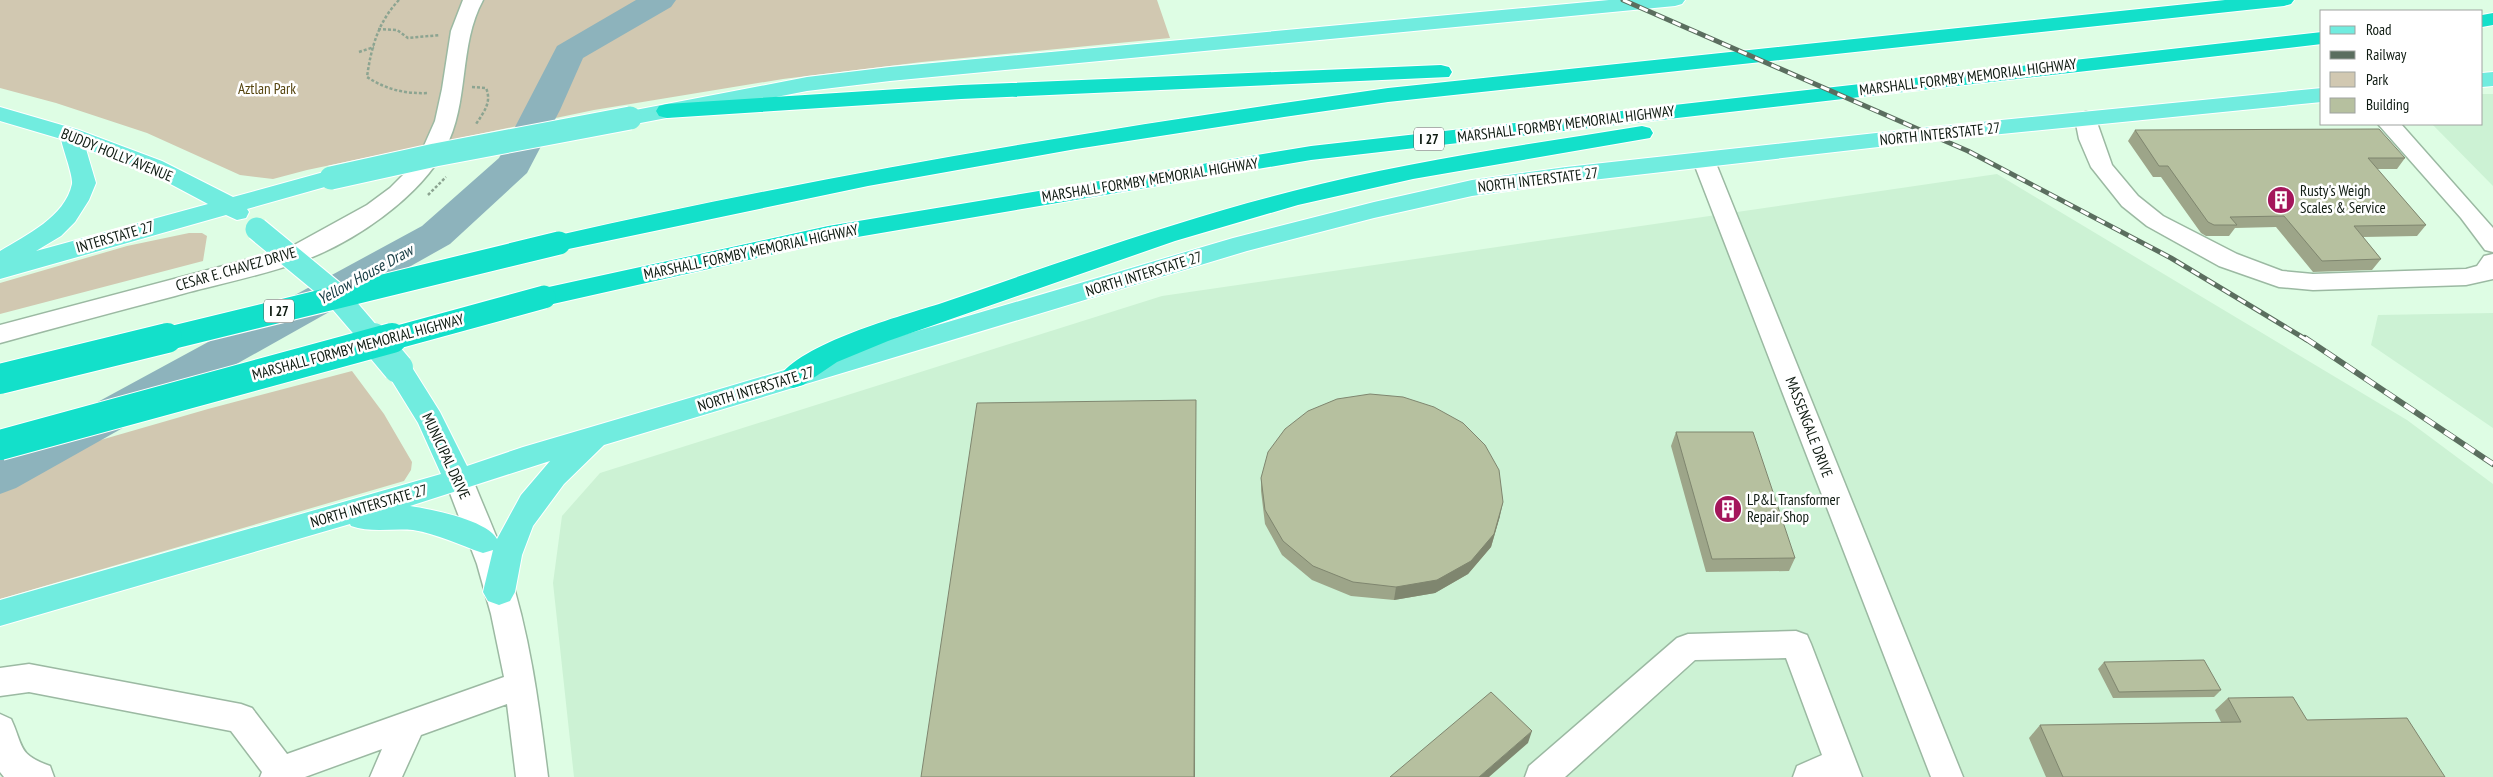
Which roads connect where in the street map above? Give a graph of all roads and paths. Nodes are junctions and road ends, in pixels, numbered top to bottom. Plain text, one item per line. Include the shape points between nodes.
1 (399, 0) edge
2 (473, 0) edge
3 (1675, 0) edge
4 (2284, 0) edge
5 (378, 29) junction
6 (461, 32) junction
7 (2320, 38) edge
8 (374, 47) junction
9 (359, 52) dead end
10 (1608, 71) junction
11 (1998, 74) junction
12 (453, 91) junction
13 (2320, 95) edge
14 (667, 111) junction
15 (0, 114) edge
16 (2086, 119) junction
17 (2390, 125) edge
18 (71, 135) junction
19 (1704, 161) junction
20 (230, 206) junction
21 (2493, 244) edge
22 (0, 261) edge
23 (2493, 262) edge
24 (0, 270) edge
25 (0, 334) edge
26 (793, 378) junction
27 (0, 379) edge
28 (597, 436) junction
29 (0, 444) edge
30 (459, 480) junction
31 (316, 522) junction
32 (483, 541) junction
33 (499, 592) junction
34 (0, 613) edge
35 (0, 682) edge
36 (521, 684) junction
37 (408, 725) junction
38 (0, 729) edge
39 (1843, 770) edge
40 (278, 774) edge
41 (38, 777) edge
42 (386, 777) edge
43 (532, 777) edge
44 (1541, 777) edge
45 (1808, 777) edge
46 (1947, 777) edge

1 - 5 path via 382,19
2 - 6 street, CESAR E. CHAVEZ DRIVE
3 - 14 main road via 881,75 807,84
4 - 10 highway, I 27
5 - 6 path via 397,30 408,38 417,39
5 - 8 path
6 - 12 street, CESAR E. CHAVEZ DRIVE
7 - 11 highway, MARSHALL FORMBY MEMORIAL HIGHWAY / I 27
8 - 9 path
8 - 12 path via 367,77 382,88 402,94
10 - 14 highway via 1438,72 962,92
10 - 27 highway, I 27, bridge via 1388,95 1119,135 886,175 558,243
11 - 26 highway via 1452,164 1295,198 1166,235 879,334 827,355
11 - 29 highway, MARSHALL FORMBY MEMORIAL HIGHWAY / I 27, bridge via 1311,153 828,234 544,297
12 - 25 street, CESAR E. CHAVEZ DRIVE via 448,120 439,144 422,170 398,194 335,235 271,262
13 - 16 main road, NORTH INTERSTATE 27
14 - 20 main road, bridge via 454,151 331,178
15 - 18 main road, BUDDY HOLLY AVENUE
16 - 19 main road, NORTH INTERSTATE 27
16 - 23 street via 2102,168 2130,201 2155,221 2189,240 2228,260 2279,279 2341,282 2466,277 2485,273
17 - 21 street
18 - 20 main road, BUDDY HOLLY AVENUE via 154,166
18 - 22 main road via 84,183 77,200 52,230
19 - 26 main road, NORTH INTERSTATE 27 via 1472,188 1374,210 1242,244
19 - 46 street, MASSENGALE DRIVE
20 - 24 main road, INTERSTATE 27
20 - 30 main road, MUNICIPAL DRIVE, bridge via 332,291 398,368 430,420
26 - 28 main road, NORTH INTERSTATE 27
28 - 30 main road, NORTH INTERSTATE 27
28 - 33 main road via 576,453 527,510 507,551
30 - 31 main road, NORTH INTERSTATE 27
30 - 32 street, MUNICIPAL DRIVE
31 - 32 main road via 368,517 426,520 448,524
31 - 34 main road, NORTH INTERSTATE 27
32 - 33 street, MUNICIPAL DRIVE
33 - 36 street, MUNICIPAL DRIVE
35 - 40 street via 29,678 241,718
36 - 37 street
36 - 43 street, MUNICIPAL DRIVE
37 - 40 street
37 - 42 street
38 - 41 street via 13,766 23,774
39 - 44 street via 1796,644 1688,647
39 - 45 street

